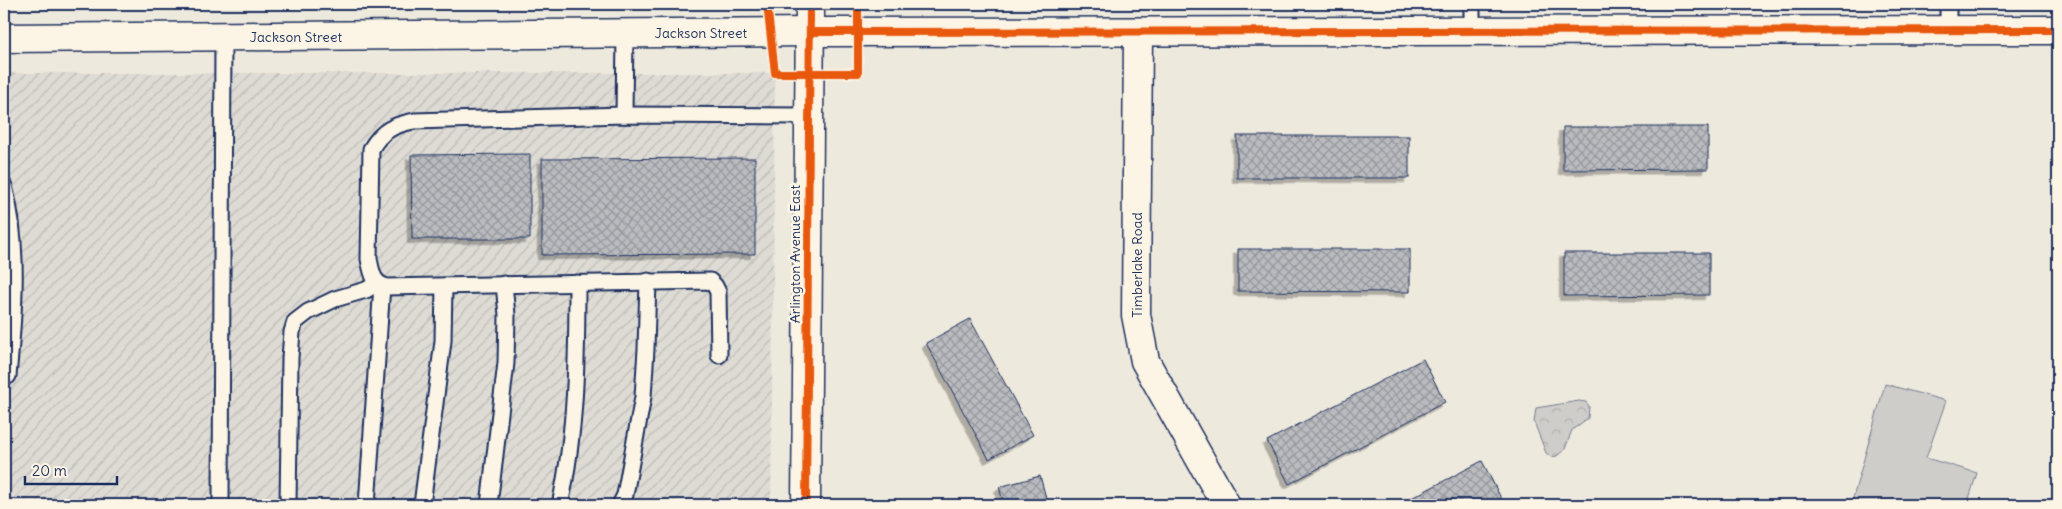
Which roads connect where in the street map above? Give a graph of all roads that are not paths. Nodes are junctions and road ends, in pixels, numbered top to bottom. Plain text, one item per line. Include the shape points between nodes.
1 (810, 4) edge
2 (1472, 4) edge
3 (1948, 4) edge
4 (2058, 30) edge
5 (1472, 31) junction
6 (1948, 31) junction
7 (810, 32) junction
8 (1138, 32) junction
9 (625, 34) junction
10 (223, 37) junction
11 (4, 38) edge
12 (624, 115) junction
13 (808, 116) junction
14 (4, 186) edge
15 (648, 281) junction
16 (577, 283) junction
17 (380, 284) junction
18 (504, 284) junction
19 (444, 286) junction
20 (719, 355) dead end
21 (4, 376) edge
22 (221, 505) edge
23 (288, 505) edge
24 (367, 505) edge
25 (422, 505) edge
26 (490, 505) edge
27 (560, 505) edge
28 (620, 505) edge
29 (806, 505) edge
30 (1226, 505) edge

1 - 7 street, Arlington Avenue East
2 - 5 lane
3 - 6 lane
4 - 6 street, Jackson Street
5 - 6 street, Jackson Street
5 - 8 street, Jackson Street
7 - 8 street, Jackson Street
7 - 9 street, Jackson Street
7 - 13 street, Arlington Avenue East
8 - 30 street, Timberlake Road via 1136,315 1139,336 1145,361
9 - 10 street, Jackson Street
9 - 12 lane
10 - 11 street, Jackson Street
10 - 22 lane
12 - 13 lane
12 - 17 lane via 414,121 395,125 377,140 370,161 369,259 372,276
13 - 29 street, Arlington Avenue East
14 - 21 lane via 11,211 14,306 8,376
15 - 16 lane
15 - 20 lane via 704,280 715,286 718,292
15 - 28 lane via 643,397 625,495
16 - 18 lane
16 - 27 lane via 575,404
17 - 19 lane via 385,287
17 - 23 lane via 308,312 295,322 290,358
17 - 24 lane
18 - 19 lane
18 - 26 lane via 506,363
19 - 25 lane via 443,342

